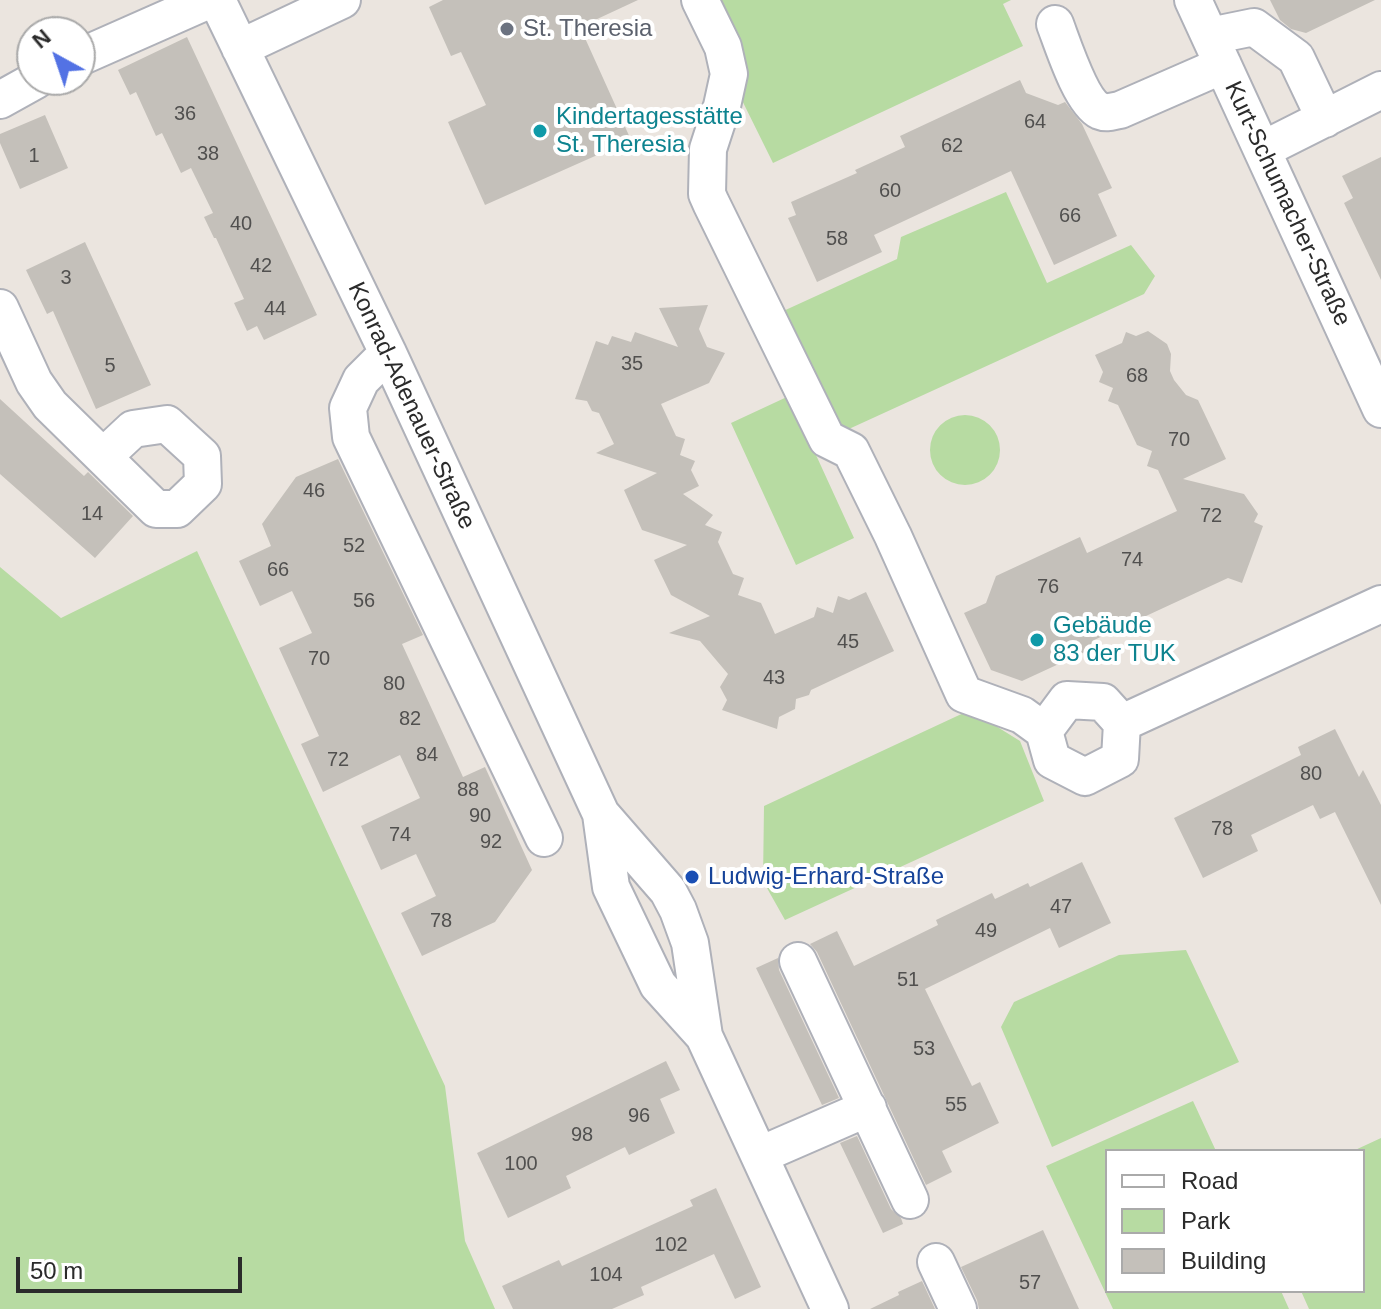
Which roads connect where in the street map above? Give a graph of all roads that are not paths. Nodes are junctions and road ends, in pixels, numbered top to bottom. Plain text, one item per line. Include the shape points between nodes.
1 (209, 0) edge
2 (217, 0) edge
3 (342, 0) edge
4 (700, 0) edge
5 (1193, 0) edge
6 (1055, 24) dead end
7 (240, 48) junction
8 (96, 50) edge
9 (1216, 50) junction
10 (1381, 90) edge
11 (1325, 119) junction
12 (1262, 150) junction
13 (0, 308) edge
14 (388, 353) junction
15 (1381, 409) edge
16 (103, 457) dead end
17 (1381, 604) edge
18 (1122, 723) junction
19 (1044, 731) junction
20 (601, 814) junction
21 (544, 838) dead end
22 (798, 961) dead end
23 (704, 1036) junction
24 (868, 1108) junction
25 (760, 1155) junction
26 (910, 1200) dead end
27 (936, 1262) dead end
28 (830, 1309) edge
29 (958, 1309) edge

1 - 8 street
2 - 7 street, Konrad-Adenauer-Straße
3 - 7 street
4 - 19 street via 723,47 729,74 708,149 711,203 827,439 851,451 964,694 1022,715
5 - 9 street, Kurt-Schumacher-Straße
6 - 9 street via 1083,94 1106,113 1120,110
7 - 14 street, Konrad-Adenauer-Straße
9 - 11 street via 1254,27 1296,58
9 - 12 street, Kurt-Schumacher-Straße
10 - 11 street
11 - 12 street
12 - 15 street, Kurt-Schumacher-Straße
13 - 16 street via 34,382
14 - 20 street, Konrad-Adenauer-Straße
14 - 21 street via 361,380 348,408 351,437
17 - 18 street
18 - 19 street via 1103,702 1067,700
18 - 19 street via 1120,759 1085,777 1052,760
20 - 23 street, Konrad-Adenauer-Straße via 611,887 658,985
20 - 23 street, Konrad-Adenauer-Straße via 668,891 678,910 690,943
22 - 24 street
23 - 25 street, Konrad-Adenauer-Straße
24 - 25 street
24 - 26 street
25 - 28 street, Konrad-Adenauer-Straße
27 - 29 street

